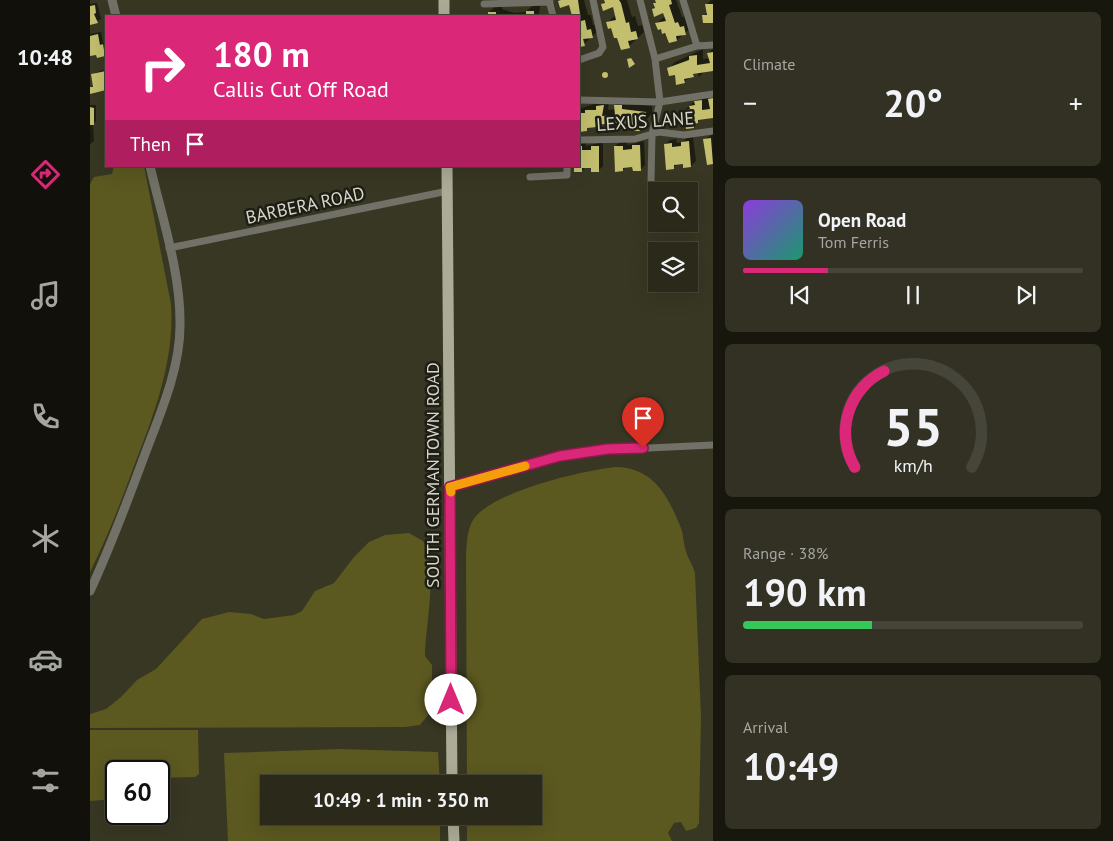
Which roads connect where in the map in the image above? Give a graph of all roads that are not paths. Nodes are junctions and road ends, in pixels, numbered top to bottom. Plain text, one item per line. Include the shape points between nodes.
1 (112, 0) edge
2 (444, 0) edge
3 (593, 0) edge
4 (640, 0) edge
5 (683, 0) edge
6 (550, 1) edge
7 (484, 4) dead end
8 (116, 15) edge
9 (444, 15) edge
10 (553, 15) edge
11 (713, 45) edge
12 (697, 46) junction
13 (655, 59) junction
14 (580, 60) edge
15 (713, 94) edge
16 (580, 100) edge
17 (660, 102) junction
18 (713, 131) edge
19 (652, 134) junction
20 (580, 140) edge
21 (150, 167) edge
22 (447, 167) edge
23 (567, 167) edge
24 (530, 177) dead end
25 (651, 181) dead end
26 (448, 191) junction
27 (169, 248) junction
28 (713, 445) edge
29 (450, 487) junction
30 (90, 591) edge
31 (452, 775) edge
32 (453, 825) edge
33 (454, 841) edge

1 - 8 street
2 - 9 main road
3 - 14 street via 603,47 599,53
4 - 13 street
5 - 12 street
6 - 7 street
6 - 10 street
11 - 12 street
12 - 13 street
13 - 17 street
15 - 17 street
16 - 17 street
17 - 19 street
18 - 19 street, LEXUS LANE via 684,135
19 - 20 street, LEXUS LANE via 635,138
19 - 25 street
21 - 27 street
22 - 26 main road, SOUTH GERMANTOWN ROAD
23 - 24 street via 567,175
26 - 27 street, BARBERA ROAD
26 - 29 main road, SOUTH GERMANTOWN ROAD
27 - 30 street via 180,310 178,348 161,411 112,544
28 - 29 street via 584,452
29 - 31 main road, SOUTH GERMANTOWN ROAD
32 - 33 main road

